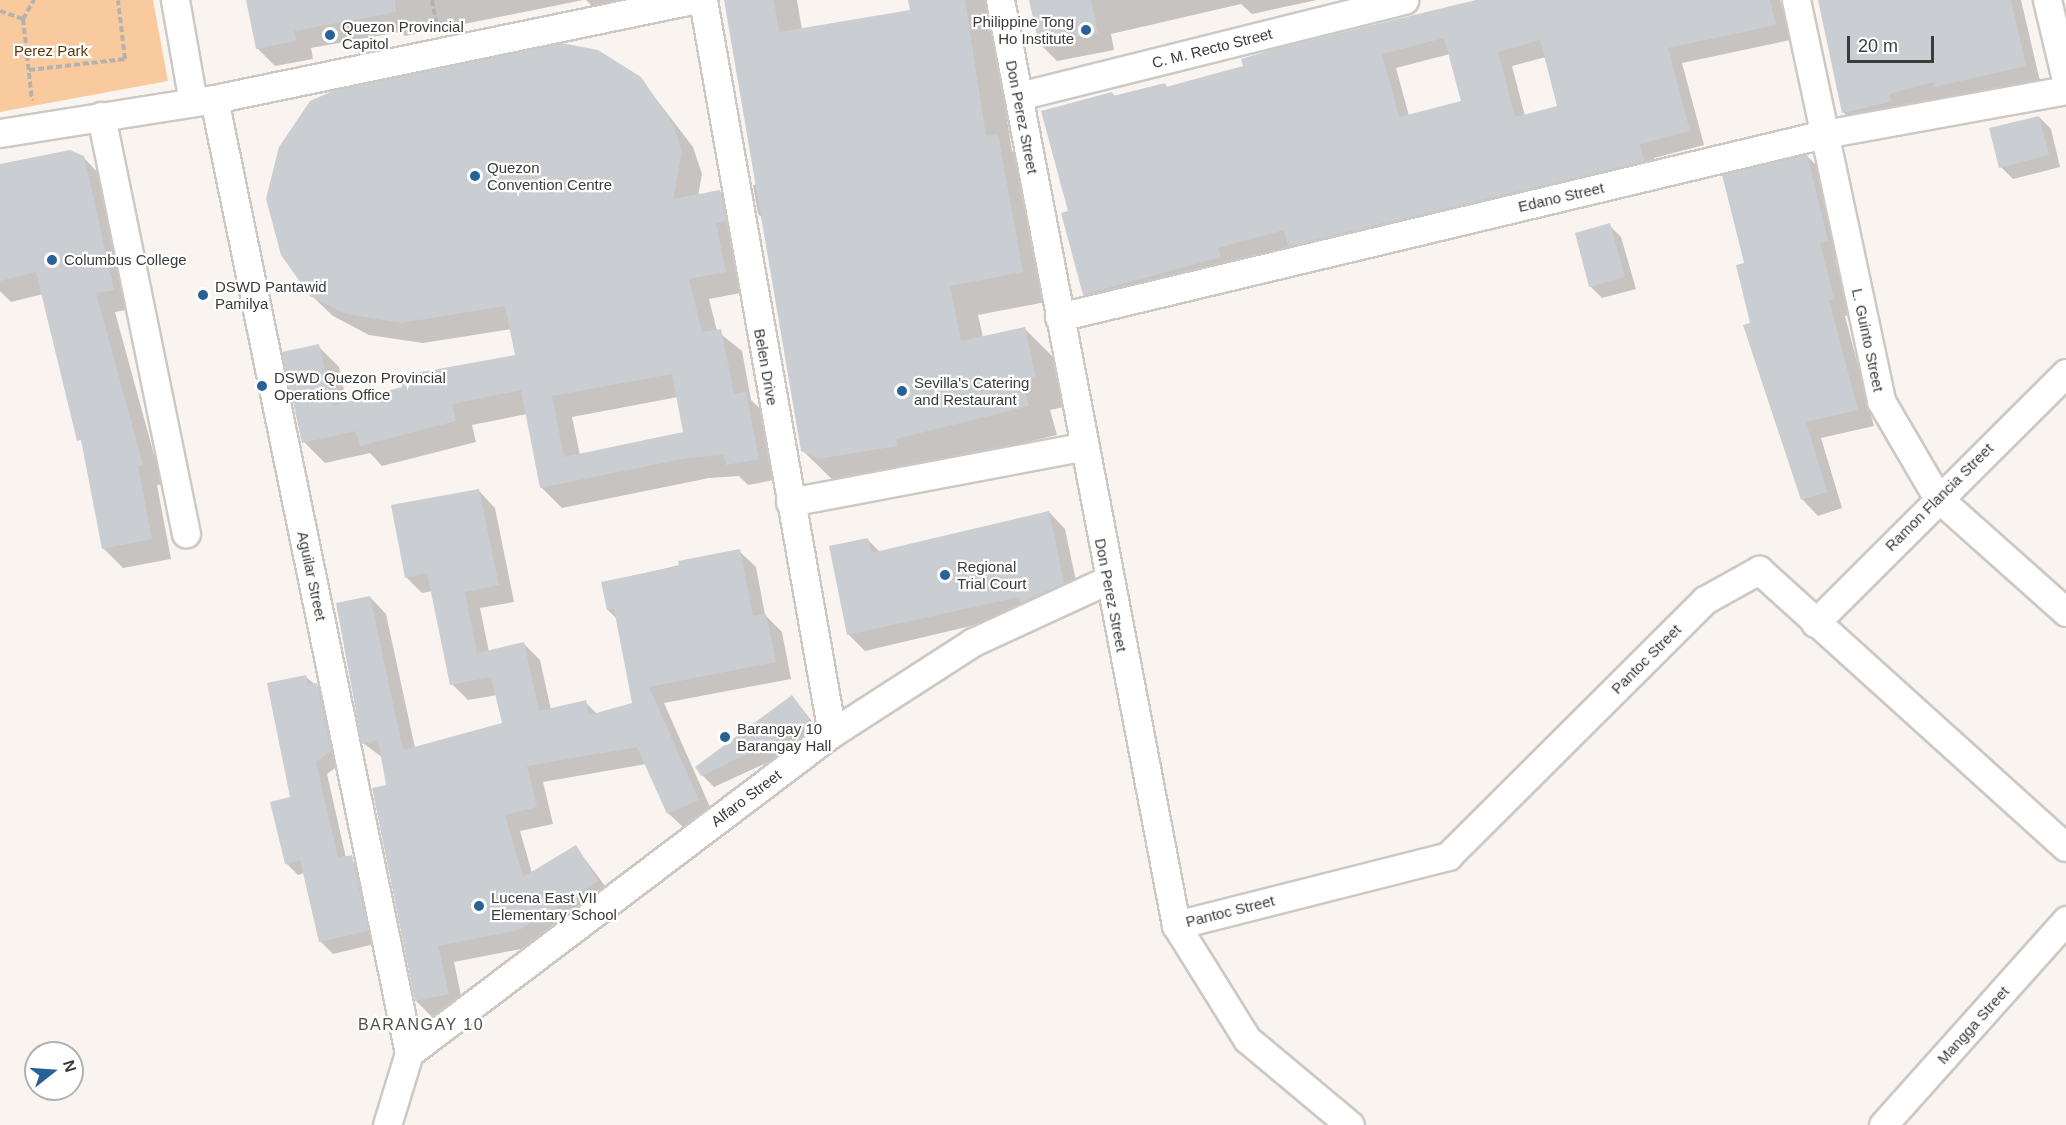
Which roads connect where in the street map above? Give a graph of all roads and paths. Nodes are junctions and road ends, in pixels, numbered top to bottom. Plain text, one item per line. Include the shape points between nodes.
1 (34, 0) edge
2 (118, 0) edge
3 (175, 0) edge
4 (432, 0) edge
5 (691, 0) edge
6 (703, 0) edge
7 (1000, 0) edge
8 (1404, 0) edge
9 (1796, 0) edge
10 (2047, 0) edge
11 (0, 11) edge
12 (23, 19) junction
13 (439, 34) dead end
14 (29, 70) junction
15 (2066, 80) edge
16 (2066, 90) edge
17 (1019, 96) junction
18 (203, 101) junction
19 (101, 116) junction
20 (35, 127) junction
21 (0, 132) edge
22 (1824, 134) junction
23 (1059, 317) junction
24 (2066, 373) edge
25 (1084, 446) junction
26 (1937, 496) junction
27 (790, 502) junction
28 (186, 533) dead end
29 (1107, 580) junction
30 (2066, 612) edge
31 (1815, 623) junction
32 (832, 733) junction
33 (2066, 847) edge
34 (2065, 924) edge
35 (1176, 925) junction
36 (409, 1053) junction
37 (387, 1125) edge
38 (1350, 1125) edge
39 (1883, 1125) edge

1 - 12 path
2 - 14 path via 125,59
3 - 18 street, Aguilar Street
4 - 13 path
5 - 18 street
6 - 27 street, Belen Drive
7 - 17 street, Don Perez Street
8 - 17 street, C. M. Recto Street
9 - 22 street, L. Guinto Street
10 - 15 street
11 - 12 path
12 - 14 path
14 - 20 path
16 - 22 street, Edano Street
17 - 23 street, Don Perez Street
18 - 19 street
18 - 36 street, Aguilar Street
19 - 20 street
19 - 28 street
20 - 21 street
22 - 23 street, Edano Street
22 - 26 street, L. Guinto Street via 1881,402
23 - 25 street, Don Perez Street
24 - 26 street, Ramon Flancia Street
25 - 27 street
25 - 29 street, Don Perez Street
26 - 30 street, L. Guinto Street
26 - 31 street, Ramon Flancia Street
27 - 32 street, Belen Drive
29 - 32 street, Alfaro Street via 973,642
29 - 35 street, Don Perez Street
31 - 33 street, Pantoc Street
31 - 35 street, Pantoc Street via 1759,570 1705,600 1448,856
32 - 36 street, Alfaro Street
34 - 39 street, Mangga Street
35 - 38 street, Don Perez Street via 1247,1039
36 - 37 street

